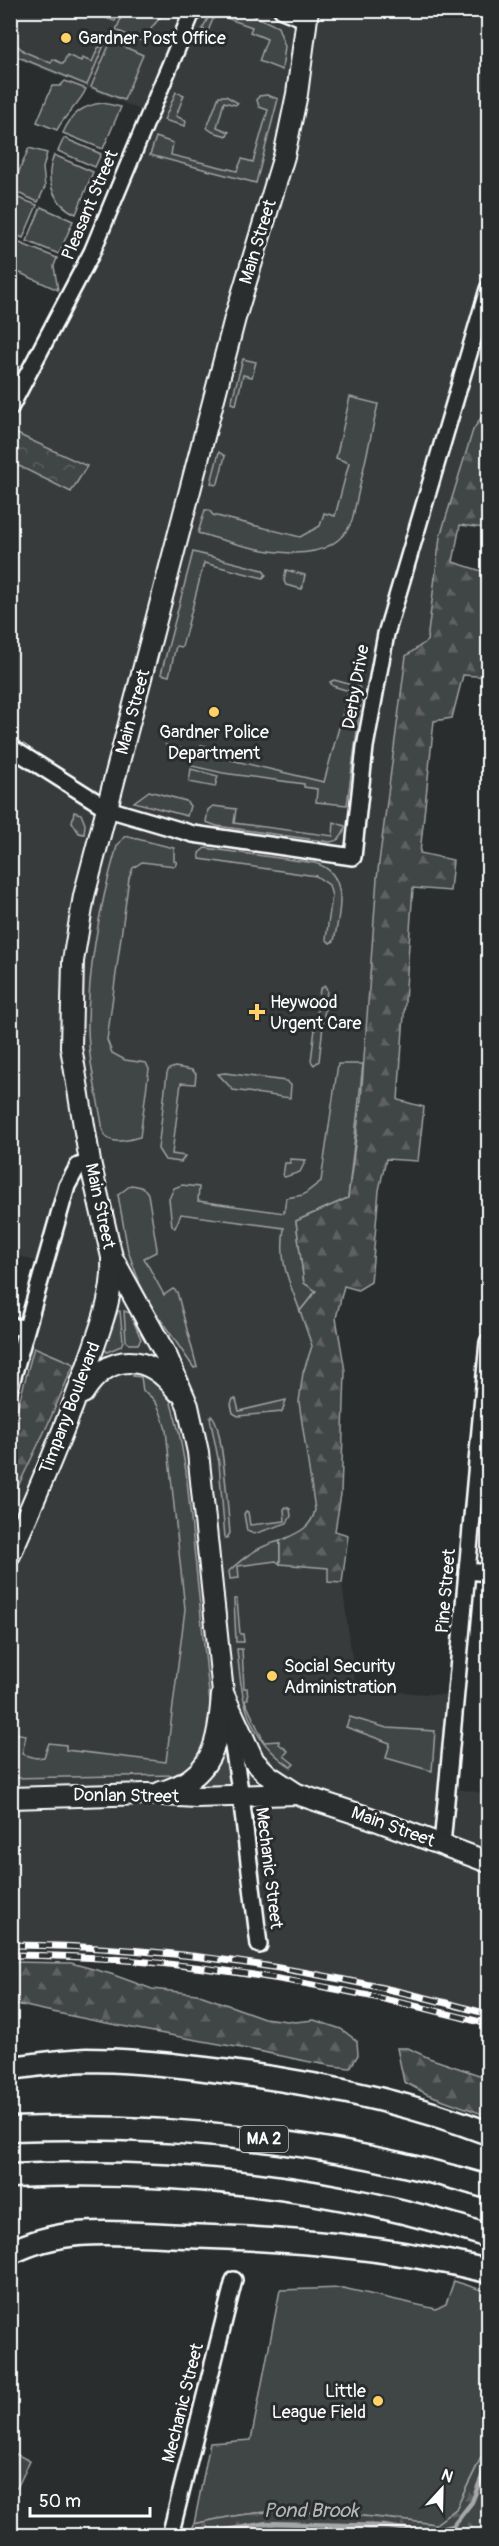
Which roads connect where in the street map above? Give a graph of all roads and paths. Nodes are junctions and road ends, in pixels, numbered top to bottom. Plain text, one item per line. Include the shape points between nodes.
1 (193, 10) edge
2 (282, 10) edge
3 (308, 15) edge
4 (489, 289) edge
5 (10, 408) edge
6 (10, 747) edge
7 (108, 809) junction
8 (90, 1162) junction
9 (112, 1257) junction
10 (10, 1324) edge
11 (26, 1329) junction
12 (489, 1342) edge
13 (10, 1387) edge
14 (188, 1406) junction
15 (68, 1422) junction
16 (10, 1554) edge
17 (467, 1571) junction
18 (489, 1573) edge
19 (223, 1693) junction
20 (147, 1794) junction
21 (297, 1794) junction
22 (13, 1796) edge
23 (241, 1796) junction
24 (442, 1845) junction
25 (489, 1862) edge
26 (259, 1945) dead end
27 (10, 2068) edge
28 (10, 2129) edge
29 (489, 2133) edge
30 (10, 2176) edge
31 (489, 2187) edge
32 (489, 2236) edge
33 (10, 2253) edge
34 (489, 2271) edge
35 (234, 2280) dead end
36 (170, 2535) edge

1 - 5 street, Pleasant Street via 92,252
2 - 3 street
3 - 7 main road, Main Street via 287,146 235,318
4 - 7 street, Derby Drive via 386,634 365,747 353,857 193,834
6 - 7 street
7 - 8 main road, Main Street via 73,961 71,1047
8 - 9 main road, Main Street
8 - 11 street via 78,1166 67,1186
9 - 14 main road, Main Street via 167,1357
9 - 15 main road, Timpany Boulevard via 105,1313
10 - 11 street
11 - 13 street
12 - 17 street, Pine Street
14 - 15 main road, Main Street via 169,1380 150,1366 120,1361 92,1379
14 - 19 main road, Main Street via 198,1452
15 - 16 main road, Timpany Boulevard
17 - 18 street
17 - 24 street, Pine Street
19 - 20 main road via 218,1738 203,1768 186,1782
19 - 21 main road, Main Street via 254,1761
19 - 23 street, Main Street
20 - 22 main road, Donlan Street
20 - 23 main road, Donlan Street
21 - 23 main road, Main Street
21 - 24 main road, Main Street
23 - 26 street, Mechanic Street
24 - 25 main road, Main Street
27 - 29 highway via 99,2061 250,2074 381,2099
28 - 31 highway, MA 2 via 141,2129 259,2138 385,2160
30 - 32 highway via 185,2178 282,2188 376,2205
33 - 34 highway via 44,2239 82,2233 238,2236 337,2243
35 - 36 street, Mechanic Street

